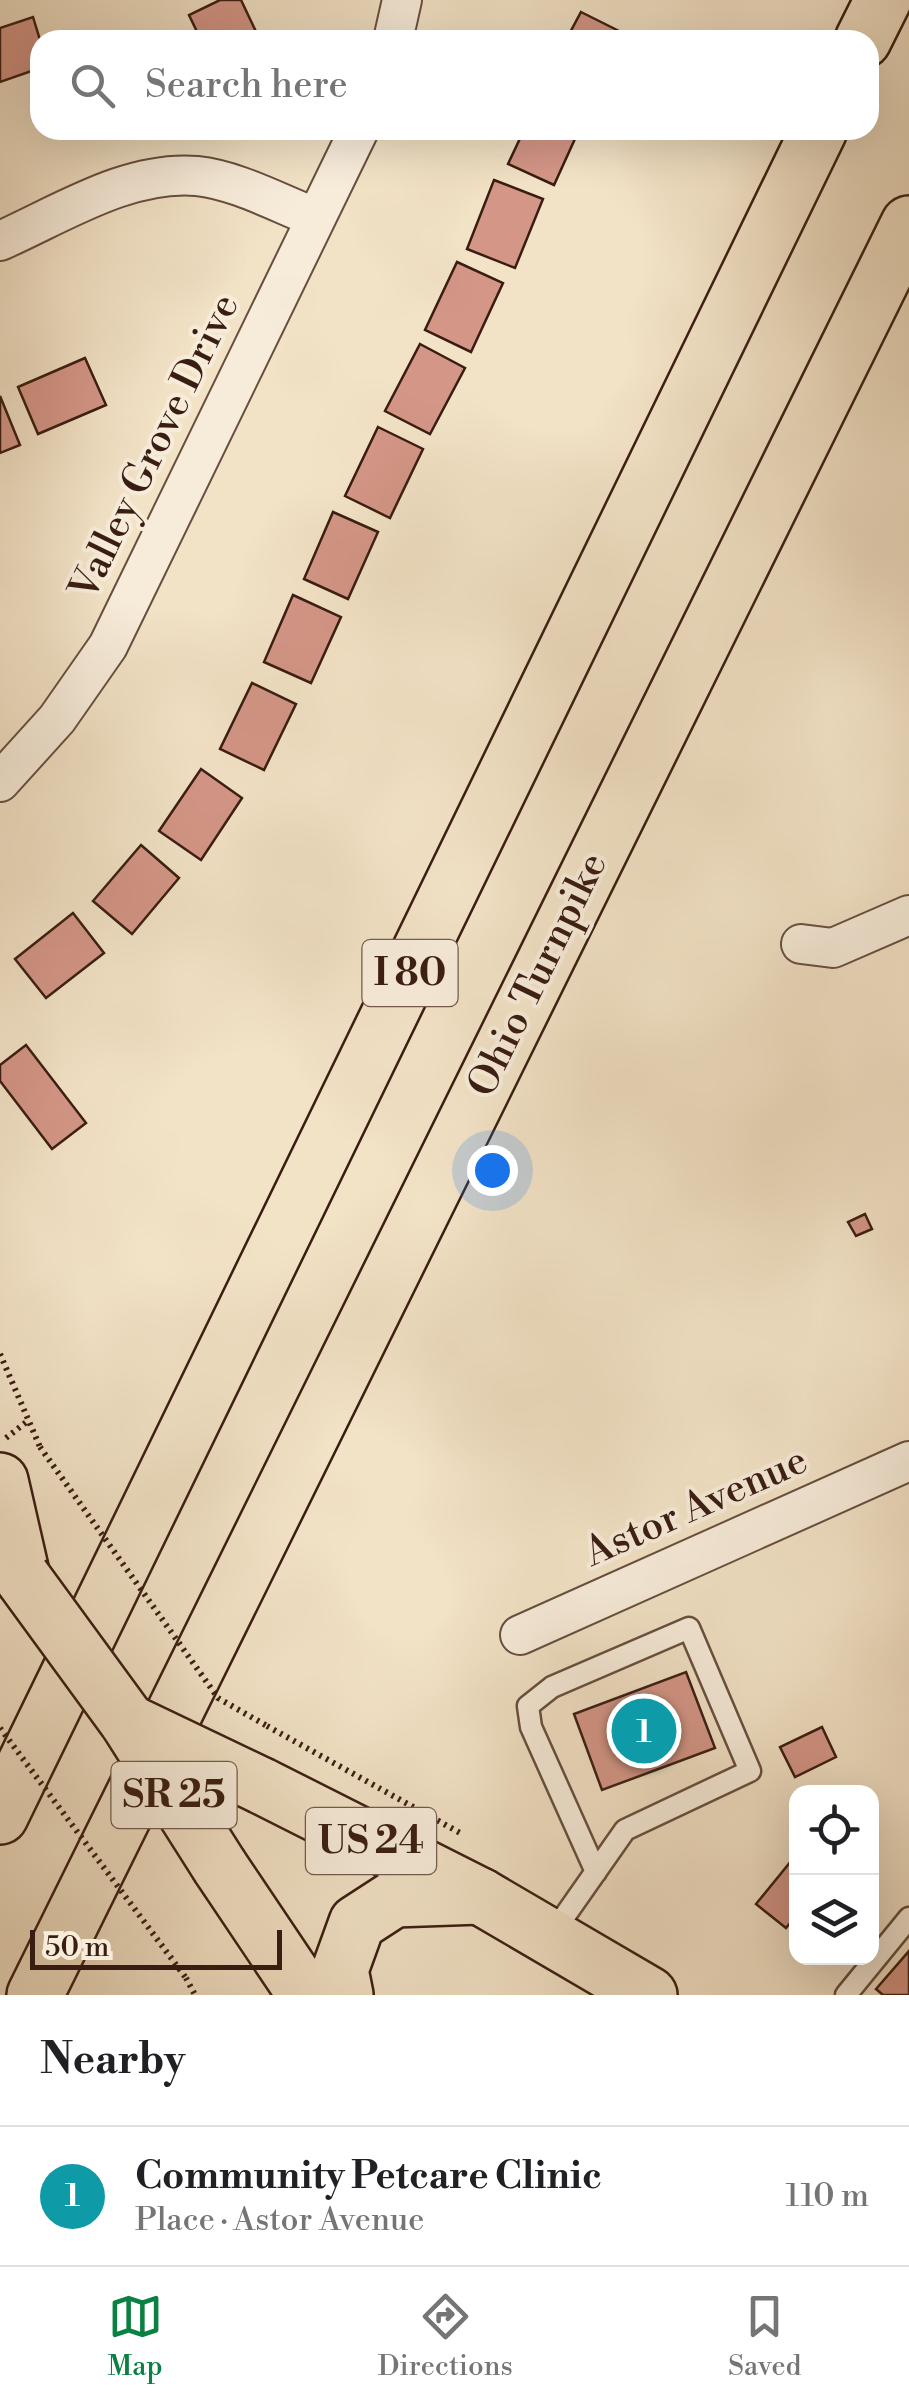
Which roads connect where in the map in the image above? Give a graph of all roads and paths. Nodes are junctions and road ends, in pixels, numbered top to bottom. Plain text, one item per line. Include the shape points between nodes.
1 (402, 0) edge
2 (882, 0) edge
3 (394, 30) edge
4 (868, 30) edge
5 (354, 140) edge
6 (815, 140) edge
7 (314, 217) junction
8 (909, 224) edge
9 (0, 242) edge
10 (0, 782) edge
11 (909, 916) edge
12 (802, 944) dead end
13 (0, 1354) edge
14 (28, 1420) junction
15 (0, 1443) edge
16 (909, 1461) edge
17 (20, 1464) edge
18 (11, 1568) edge
19 (520, 1635) dead end
20 (128, 1722) junction
21 (0, 1728) edge
22 (0, 1816) edge
23 (468, 1837) dead end
24 (596, 1872) junction
25 (480, 1896) junction
26 (909, 1918) edge
27 (550, 1937) junction
28 (35, 1995) edge
29 (195, 1995) edge
30 (306, 1995) edge
31 (345, 1995) edge
32 (649, 1995) edge
33 (846, 1995) edge

1 - 3 street
2 - 4 main road
5 - 7 street, Valley Grove Drive
6 - 22 main road, I 80
7 - 9 street via 222,182 168,177 105,193
7 - 10 street, Valley Grove Drive via 108,646 57,719
8 - 28 main road, Ohio Turnpike / I 80
11 - 12 street via 833,948
13 - 14 path
14 - 15 path
14 - 17 path
16 - 19 street, Astor Avenue
17 - 18 main road, US 24
17 - 23 path, bridge via 218,1698
18 - 20 main road, US 24, bridge
20 - 25 main road, US 24, bridge
20 - 30 main road, SR 25, bridge
21 - 29 path, bridge
24 - 24 lane via 625,1830 750,1770 689,1628 552,1687 528,1706 531,1727
24 - 27 lane
25 - 27 main road, US 24
25 - 31 main road via 394,1899 358,1923 340,1970
26 - 33 lane
27 - 32 main road, US 24 via 596,1973

